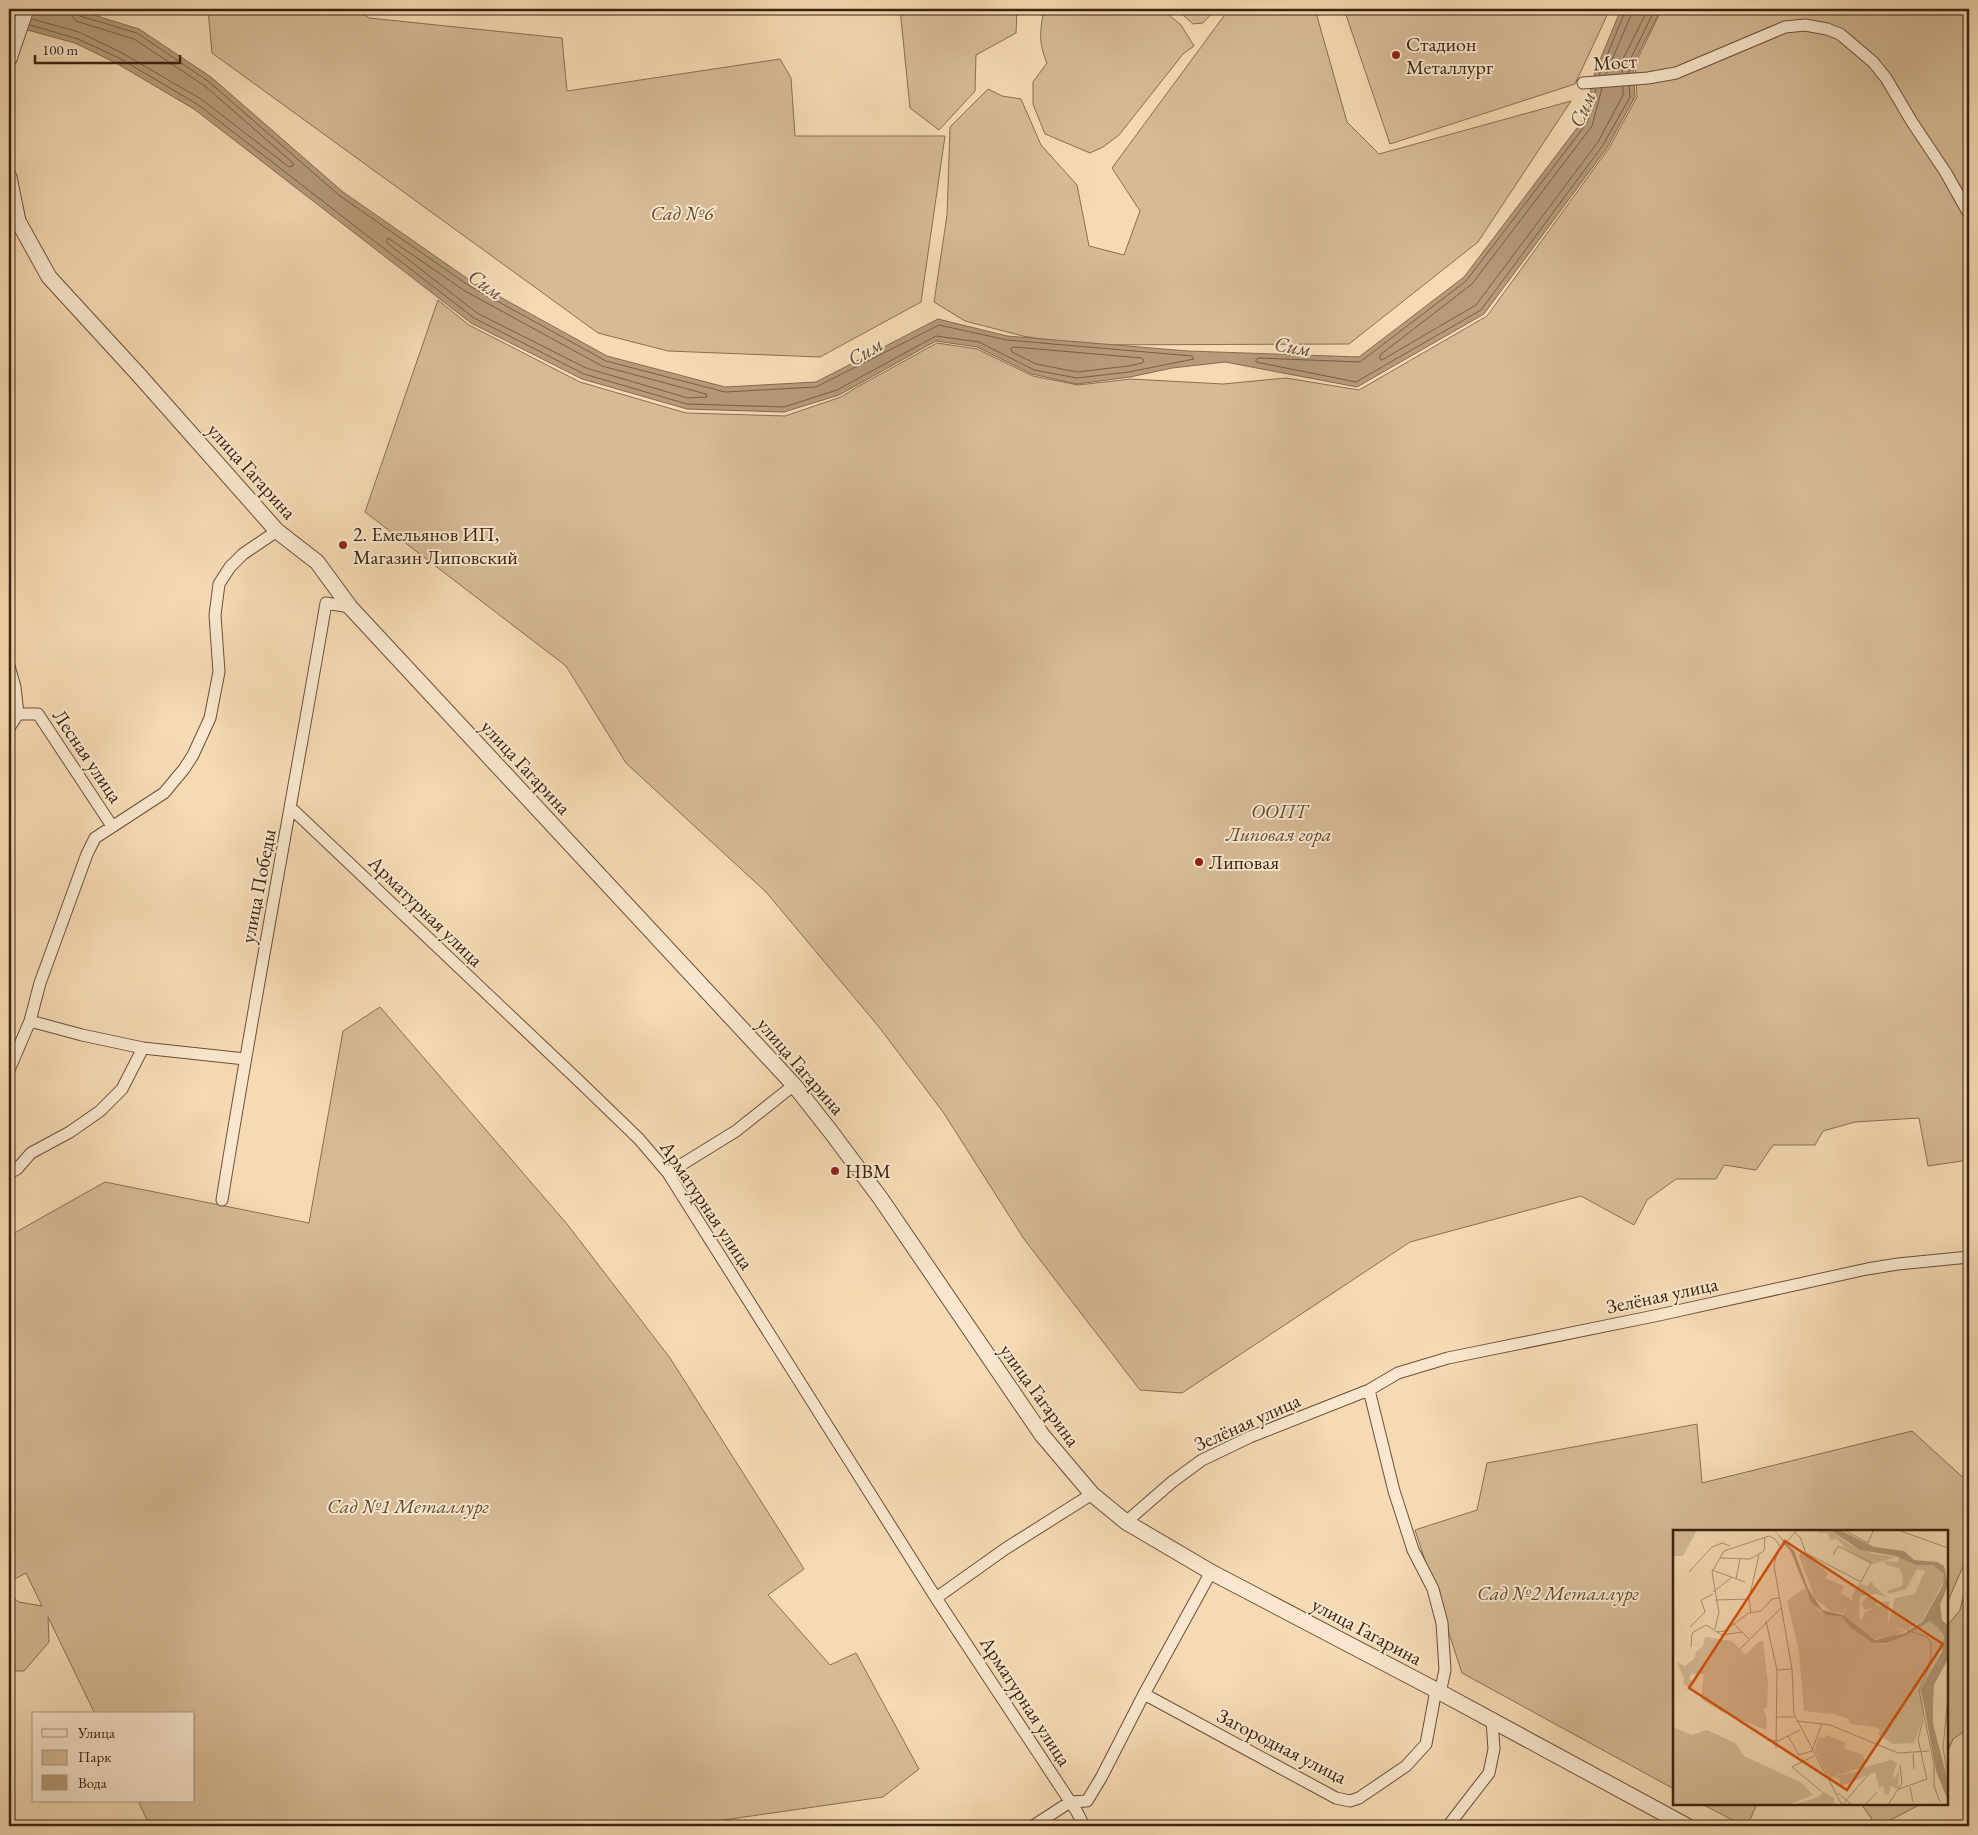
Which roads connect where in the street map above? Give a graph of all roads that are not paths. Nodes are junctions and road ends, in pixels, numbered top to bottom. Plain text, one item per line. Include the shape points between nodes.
1 (26, 9) edge
2 (9, 59) edge
3 (1583, 83) dead end
4 (9, 177) edge
5 (1969, 214) edge
6 (277, 531) junction
7 (350, 607) junction
8 (9, 666) edge
9 (18, 714) junction
10 (9, 728) edge
11 (291, 808) junction
12 (112, 826) junction
13 (30, 1021) junction
14 (142, 1048) junction
15 (245, 1059) junction
16 (9, 1070) edge
17 (794, 1085) junction
18 (9, 1173) edge
19 (668, 1173) junction
20 (222, 1200) dead end
21 (1969, 1257) edge
22 (1369, 1390) junction
23 (1092, 1494) junction
24 (1126, 1522) junction
25 (1211, 1572) junction
26 (936, 1598) junction
27 (1438, 1692) junction
28 (1144, 1694) junction
29 (1492, 1721) junction
30 (1070, 1802) junction
31 (1033, 1826) edge
32 (1084, 1826) edge
33 (1448, 1826) edge
34 (1686, 1826) edge

1 - 2 street
3 - 5 street, Мост via 1676,74 1786,27 1805,25 1827,29 1840,34 1873,62 1886,78
4 - 6 street, улица Гагарина via 18,221 49,277
6 - 7 street, улица Гагарина via 317,562
6 - 12 street via 243,554 220,584 214,615 219,672 210,718 193,755 164,793
7 - 11 street, улица Победы via 326,603
7 - 17 street, улица Гагарина
8 - 9 street via 16,687
9 - 10 street
9 - 12 street, Лесная улица via 38,714
11 - 15 street, улица Победы
11 - 19 street, Арматурная улица via 639,1139
12 - 13 street via 95,838 87,854 40,983
13 - 14 street
13 - 16 street
14 - 15 street
14 - 18 street via 122,1089 100,1112 31,1153
15 - 20 street, улица Победы
17 - 19 street via 736,1131
17 - 23 street, улица Гагарина via 866,1179 1042,1435
19 - 26 street, Арматурная улица
21 - 22 street, Зелёная улица via 1867,1269 1448,1358 1398,1372
22 - 24 street, Зелёная улица via 1250,1437 1202,1460
22 - 27 street via 1394,1491 1413,1550 1433,1589 1442,1623 1445,1670
23 - 24 street, улица Гагарина
23 - 26 street
24 - 25 street, улица Гагарина
25 - 27 street, улица Гагарина
25 - 28 street
26 - 30 street, Арматурная улица
27 - 28 street, Загородная улица via 1426,1744 1406,1766 1359,1798 1350,1800 1336,1798
27 - 29 street, улица Гагарина
28 - 30 street via 1087,1801
29 - 33 street via 1494,1749 1489,1773
29 - 34 street, улица Гагарина
30 - 31 street
30 - 32 street, Арматурная улица

